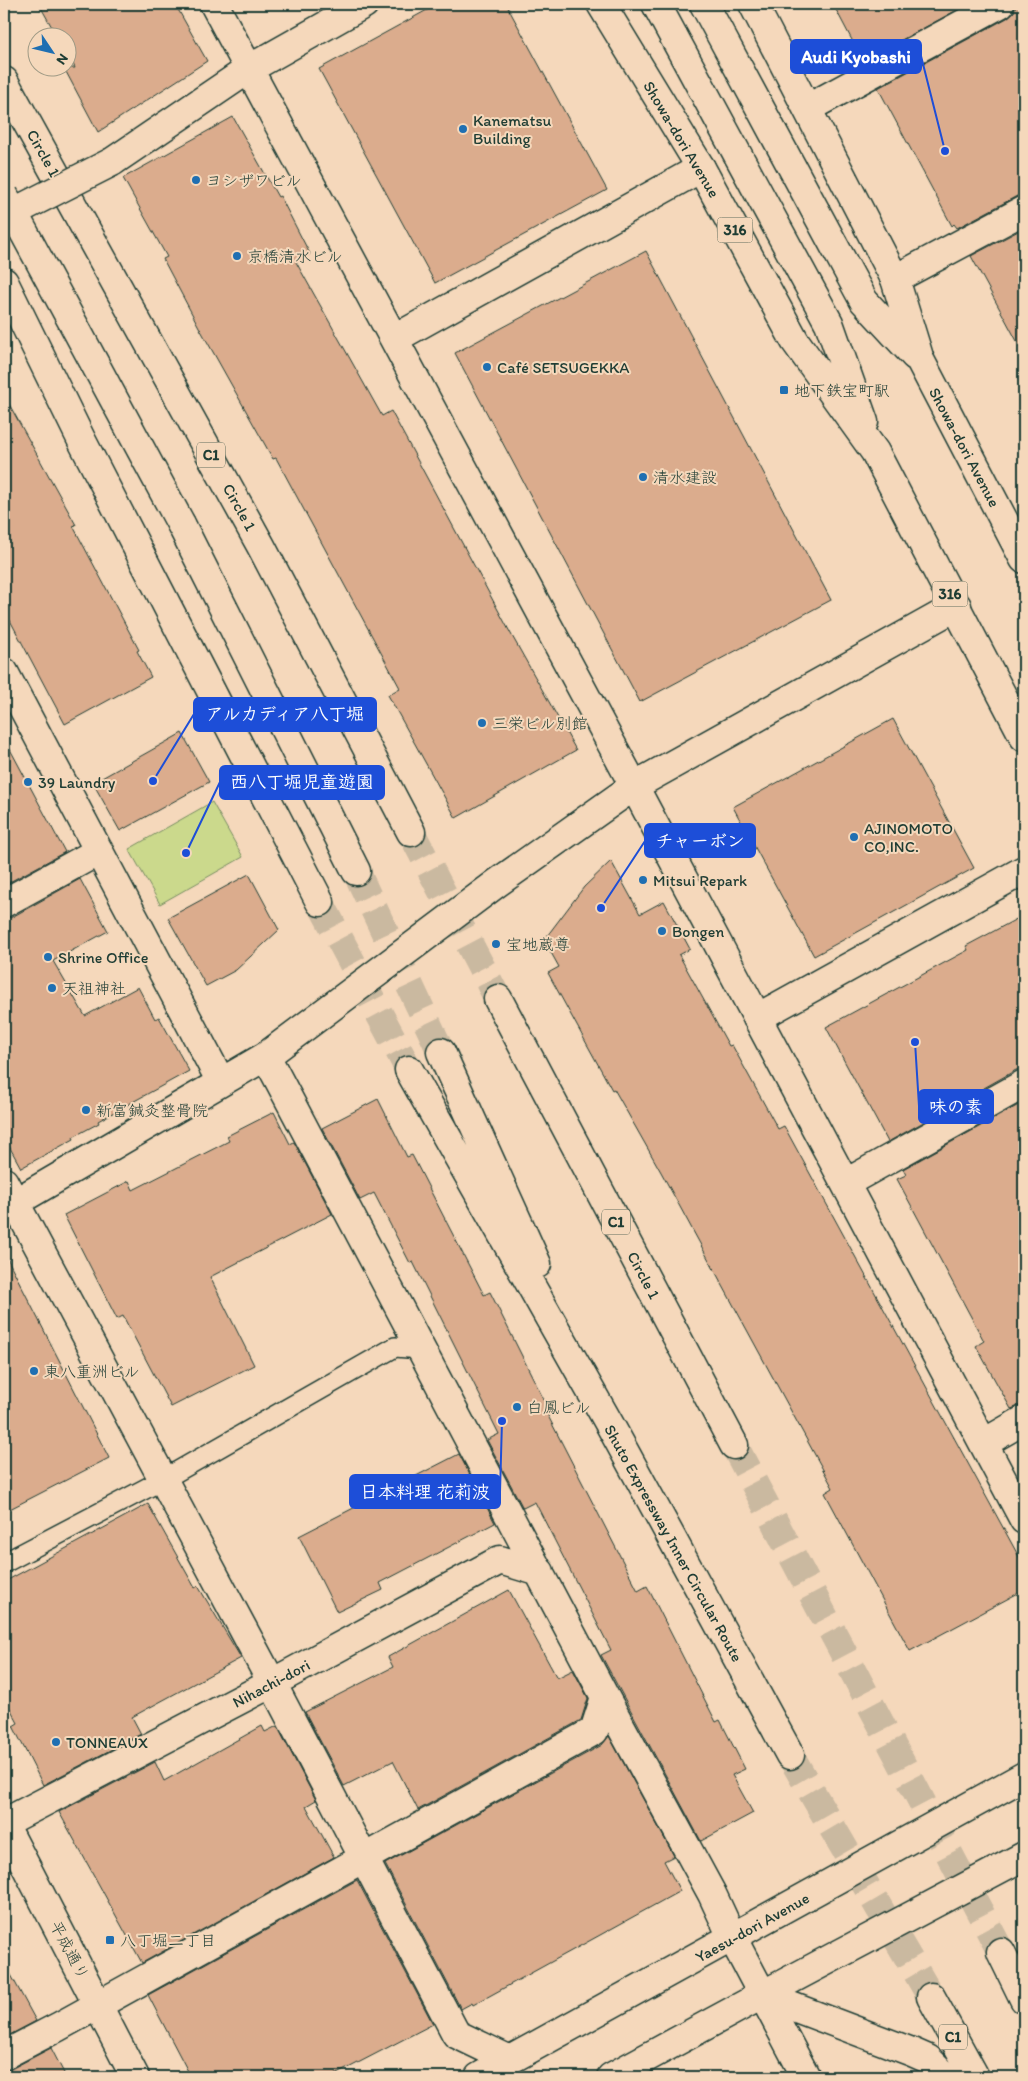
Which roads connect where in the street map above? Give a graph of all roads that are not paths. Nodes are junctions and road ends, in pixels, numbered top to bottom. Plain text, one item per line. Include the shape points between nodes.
1 (214, 4) edge
2 (364, 4) edge
3 (601, 4) edge
4 (656, 4) edge
5 (704, 4) edge
6 (753, 4) edge
7 (1000, 4) edge
8 (249, 68) junction
9 (4, 81) edge
10 (808, 108) junction
11 (701, 168) junction
12 (4, 195) edge
13 (1024, 210) edge
14 (4, 216) edge
15 (895, 279) junction
16 (4, 282) edge
17 (394, 339) junction
18 (920, 360) junction
19 (875, 452) junction
20 (1024, 560) edge
21 (957, 606) junction
22 (4, 672) edge
23 (1024, 737) edge
24 (634, 786) junction
25 (411, 832) tunnel mouth
26 (99, 851) junction
27 (1024, 870) edge
28 (356, 871) tunnel mouth
29 (320, 902) tunnel mouth
30 (4, 903) edge
31 (498, 999) tunnel mouth
32 (757, 1018) junction
33 (441, 1052) tunnel mouth
34 (266, 1056) junction
35 (409, 1070) tunnel mouth
36 (221, 1082) junction
37 (1024, 1084) edge
38 (846, 1183) junction
39 (8, 1198) edge
40 (422, 1349) junction
41 (1024, 1420) edge
42 (610, 1425) junction
43 (984, 1444) junction
44 (734, 1445) tunnel mouth
45 (164, 1479) junction
46 (1024, 1520) edge
47 (4, 1563) edge
48 (540, 1572) junction
49 (272, 1683) junction
50 (605, 1697) junction
51 (790, 1755) tunnel mouth
52 (1024, 1776) edge
53 (4, 1823) edge
54 (1024, 1856) edge
55 (363, 1857) junction
56 (732, 1937) junction
57 (1001, 1952) tunnel mouth
58 (762, 1995) junction
59 (931, 1997) tunnel mouth
60 (1024, 1999) edge
61 (98, 2004) junction
62 (4, 2055) edge
63 (510, 2060) junction
64 (135, 2077) edge
65 (479, 2077) edge
66 (611, 2077) edge
67 (806, 2077) edge
68 (946, 2077) edge
69 (975, 2077) edge

1 - 8 main road
2 - 8 main road
3 - 11 main road, Showa-dori Avenue / 316
4 - 19 main road, Showa-dori Avenue / 316 via 829,323
5 - 18 main road, Showa-dori Avenue via 864,301
6 - 10 main road, Showa-dori Avenue
7 - 10 main road
8 - 14 main road, bridge via 112,162
8 - 17 main road
9 - 25 main road, Circle 1 / C1 via 261,546
10 - 15 main road, Showa-dori Avenue
11 - 17 main road
11 - 19 main road, Showa-dori Avenue / 316 via 795,341
12 - 28 main road, bridge via 181,524
13 - 15 main road
15 - 18 main road, Showa-dori Avenue
16 - 29 main road via 82,441
17 - 24 main road
18 - 20 main road, Showa-dori Avenue
19 - 21 main road, Showa-dori Avenue / 316
21 - 23 main road, Showa-dori Avenue / 316
21 - 24 main road
22 - 26 main road
24 - 32 main road
24 - 34 main road via 497,883
26 - 30 main road
26 - 36 main road
27 - 32 main road
31 - 44 main road, Circle 1 / C1
32 - 38 main road
33 - 42 main road
34 - 36 main road
34 - 40 main road
35 - 42 main road, Shuto Expressway Inner Circular Route
36 - 39 main road
37 - 38 main road
38 - 43 main road
39 - 45 main road
40 - 45 lane via 395,1347
40 - 48 main road
41 - 43 main road
42 - 51 main road, Shuto Expressway Inner Circular Route
43 - 46 main road
45 - 47 lane
45 - 49 main road
48 - 49 main road, Nihachi-dori via 500,1560
48 - 50 main road
49 - 53 main road, Nihachi-dori
49 - 55 main road
50 - 55 main road via 594,1731
50 - 56 main road
52 - 56 main road, Yaesu-dori Avenue
53 - 61 main road, 平成通り
54 - 58 main road
55 - 61 main road
55 - 63 main road via 456,2034
56 - 58 main road
56 - 63 main road, Yaesu-dori Avenue
57 - 60 main road
58 - 66 main road
58 - 67 main road
58 - 68 main road via 928,2059
59 - 69 main road, C1
61 - 62 main road
61 - 64 main road, 平成通り
63 - 65 main road, Yaesu-dori Avenue

